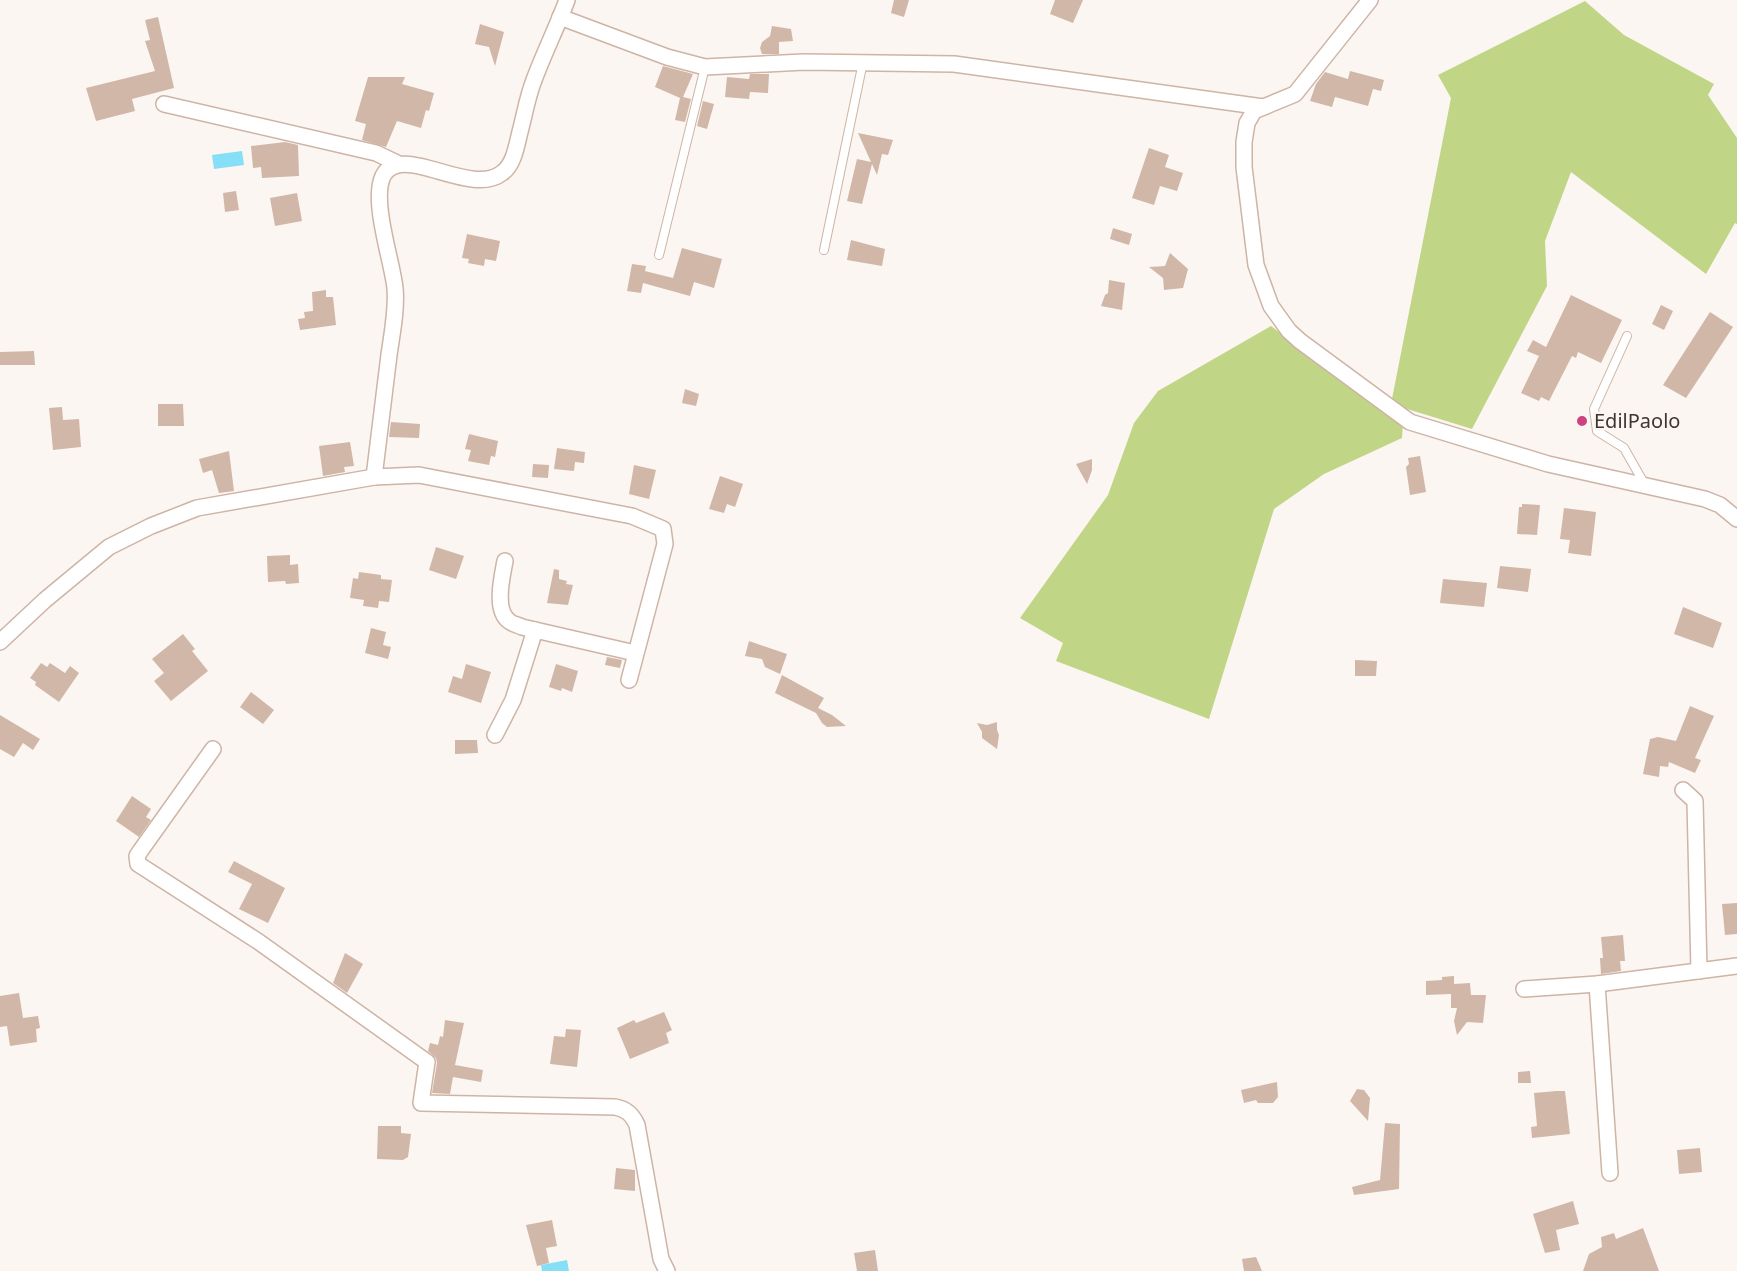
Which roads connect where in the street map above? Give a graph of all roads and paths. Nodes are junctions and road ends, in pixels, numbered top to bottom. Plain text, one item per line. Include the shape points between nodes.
1 (567, 0) edge
2 (1370, 0) edge
3 (560, 17) junction
4 (863, 63) junction
5 (705, 67) junction
6 (165, 104) dead end
7 (1263, 107) junction
8 (399, 164) junction
9 (824, 250) dead end
10 (659, 255) dead end
11 (1627, 336) dead end
12 (374, 477) junction
13 (1646, 486) junction
14 (1737, 519) edge
15 (505, 561) dead end
16 (535, 630) junction
17 (0, 642) edge
18 (635, 653) junction
19 (629, 680) dead end
20 (495, 735) dead end
21 (213, 749) dead end
22 (1683, 790) dead end
23 (1737, 966) edge
24 (1699, 971) junction
25 (1597, 984) junction
26 (1524, 989) dead end
27 (1610, 1173) dead end
28 (667, 1271) edge

1 - 3 street
2 - 7 street via 1295,94
3 - 5 street
3 - 8 street via 533,82 505,172 492,179 473,181
4 - 5 street
4 - 7 street via 954,64
4 - 9 lane
5 - 10 lane
6 - 8 street via 376,153
7 - 13 street via 1254,111 1247,123 1244,142 1248,204 1256,265 1271,306 1289,331 1410,422 1548,464
8 - 12 street via 391,167 381,184 383,233 395,289
11 - 13 lane via 1594,409 1597,431 1624,448
12 - 17 street via 197,508 150,526 109,547
12 - 18 street via 419,475 632,516 663,529 665,544
13 - 14 street via 1705,499
15 - 16 street via 501,609 508,621
16 - 18 street
16 - 20 street via 513,700
18 - 19 street
21 - 28 street via 137,856 138,864 259,942 427,1062 421,1103 615,1107 627,1111 637,1125 661,1259
22 - 24 street via 1695,801
23 - 24 street
24 - 25 street
25 - 26 street
25 - 27 street

